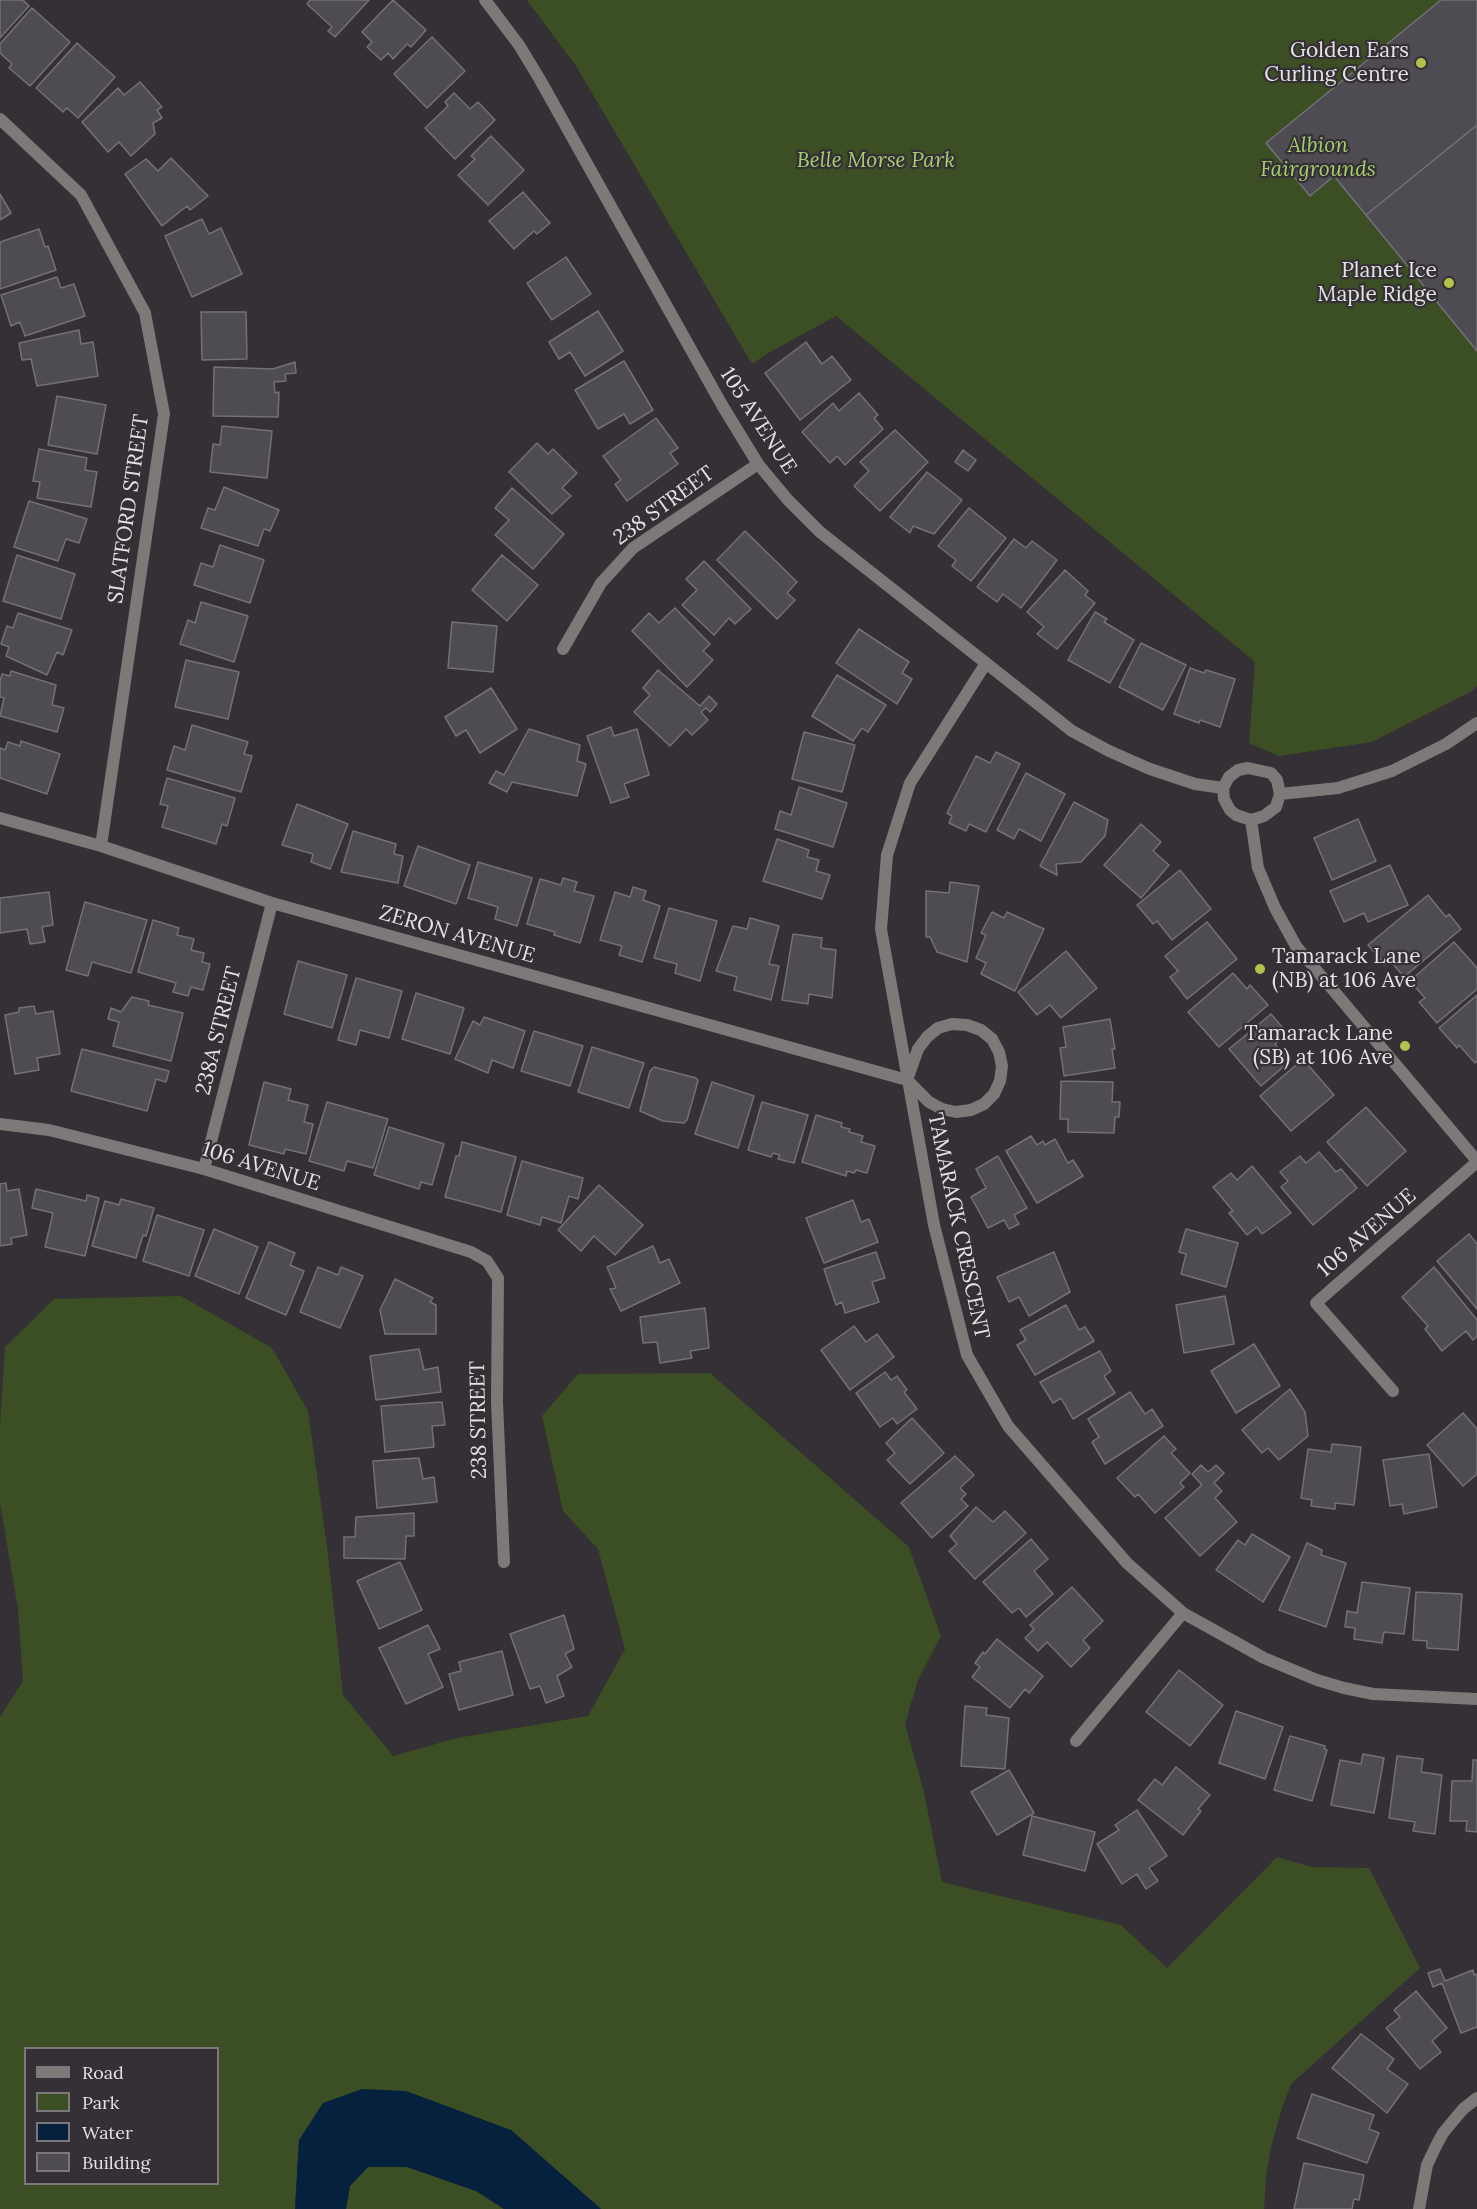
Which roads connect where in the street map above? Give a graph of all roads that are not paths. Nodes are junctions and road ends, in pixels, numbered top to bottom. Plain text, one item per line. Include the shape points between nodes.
1 (485, 0) edge
2 (0, 119) edge
3 (759, 464) junction
4 (563, 649) dead end
5 (986, 663) junction
6 (1477, 723) edge
7 (1223, 788) junction
8 (1280, 794) junction
9 (0, 818) edge
10 (1251, 820) junction
11 (101, 846) junction
12 (272, 903) junction
13 (907, 1080) junction
14 (0, 1124) edge
15 (1477, 1162) edge
16 (204, 1169) junction
17 (498, 1278) joint
18 (1393, 1391) dead end
19 (504, 1562) dead end
20 (1184, 1613) junction
21 (1477, 1699) edge
22 (1076, 1741) dead end
23 (1477, 2098) edge
24 (1419, 2209) edge

1 - 3 street, 105 AVENUE via 519,45 670,315
2 - 11 street, SLATFORD STREET via 81,195 145,313 164,414
3 - 4 street, 238 STREET via 633,548 601,583
3 - 5 street, 105 AVENUE via 820,532
5 - 7 street, 105 AVENUE via 1061,723 1109,751 1164,774
5 - 13 street, TAMARACK CRESCENT via 910,783 887,855 881,929
6 - 8 street via 1446,744 1392,771 1338,788
7 - 8 street via 1229,777 1248,768 1270,773 1277,780
7 - 10 street via 1230,810
8 - 10 street via 1276,807
9 - 11 street, ZERON AVENUE
10 - 15 street via 1258,868 1296,946
11 - 12 street, ZERON AVENUE
12 - 13 street, ZERON AVENUE
12 - 16 street, 238A STREET
13 - 13 street via 942,1109 970,1110 994,1094 1002,1066 999,1052 981,1030 952,1024 938,1028 918,1049
13 - 20 street, TAMARACK CRESCENT via 934,1225 967,1355 1008,1426 1126,1563
14 - 16 street, 106 AVENUE via 49,1130
15 - 18 street, 106 AVENUE via 1316,1304
16 - 17 street, 106 AVENUE via 471,1252 488,1261
17 - 19 street, 238 STREET via 497,1402
20 - 21 street, TAMARACK CRESCENT via 1263,1658 1344,1688 1373,1694
20 - 22 street
23 - 24 street via 1463,2109 1436,2146 1427,2165

